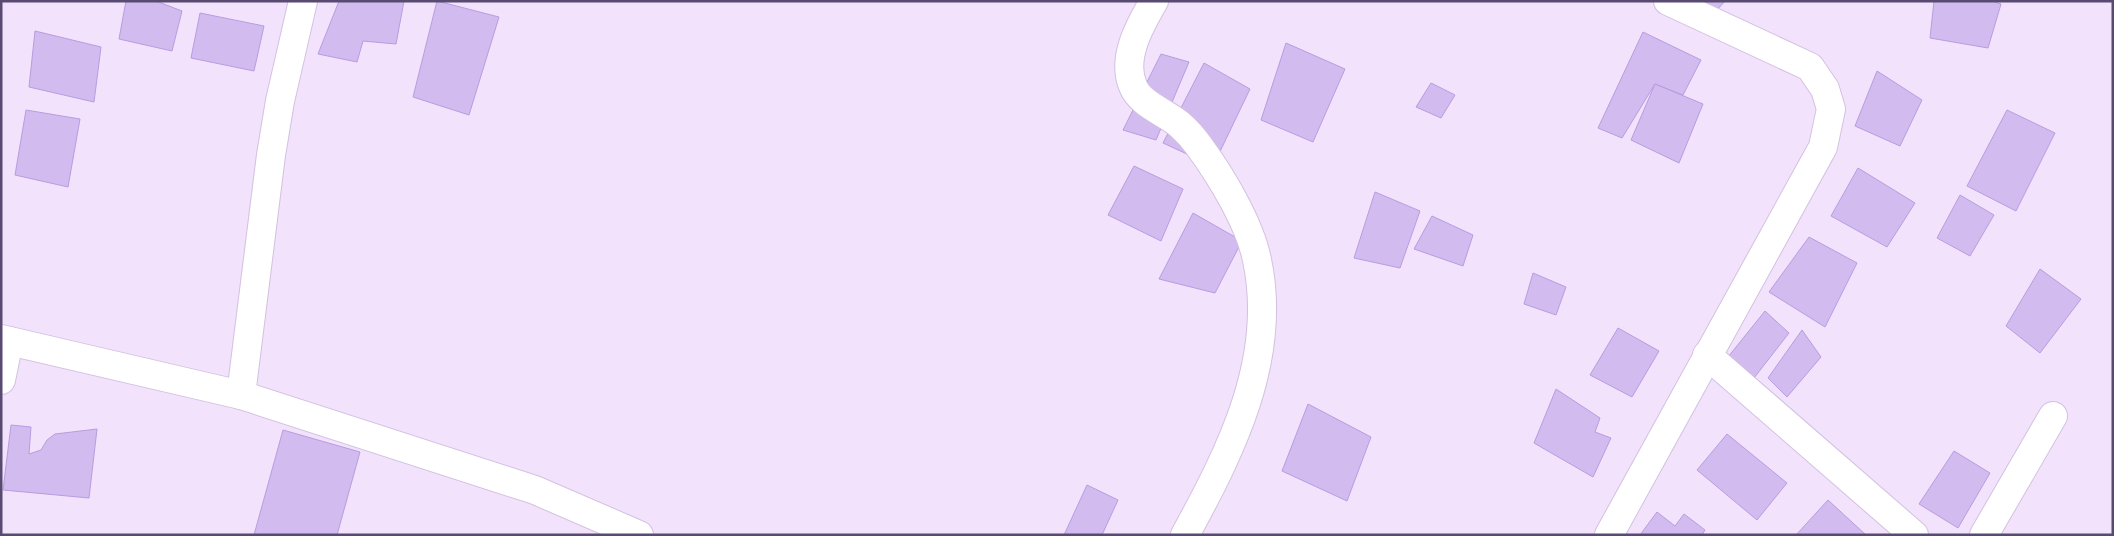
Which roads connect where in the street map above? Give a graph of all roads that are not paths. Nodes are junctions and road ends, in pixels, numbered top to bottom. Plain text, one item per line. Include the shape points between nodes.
1 (303, 1) edge
2 (1154, 1) edge
3 (1668, 1) edge
4 (5, 340) edge
5 (1707, 355) junction
6 (1, 380) edge
7 (241, 395) junction
8 (2053, 416) dead end
9 (640, 535) edge
10 (1186, 535) edge
11 (1609, 535) edge
12 (1914, 535) edge
13 (1984, 535) edge

1 - 7 street via 271,155
2 - 10 street via 1130,54 1133,88 1140,97 1180,124 1212,166 1248,230 1262,291 1262,324 1255,378 1239,427
3 - 5 street via 1810,67 1825,89 1832,109 1823,147
4 - 6 street
4 - 7 street
5 - 11 street
5 - 12 street
7 - 9 street via 535,490
8 - 13 street

